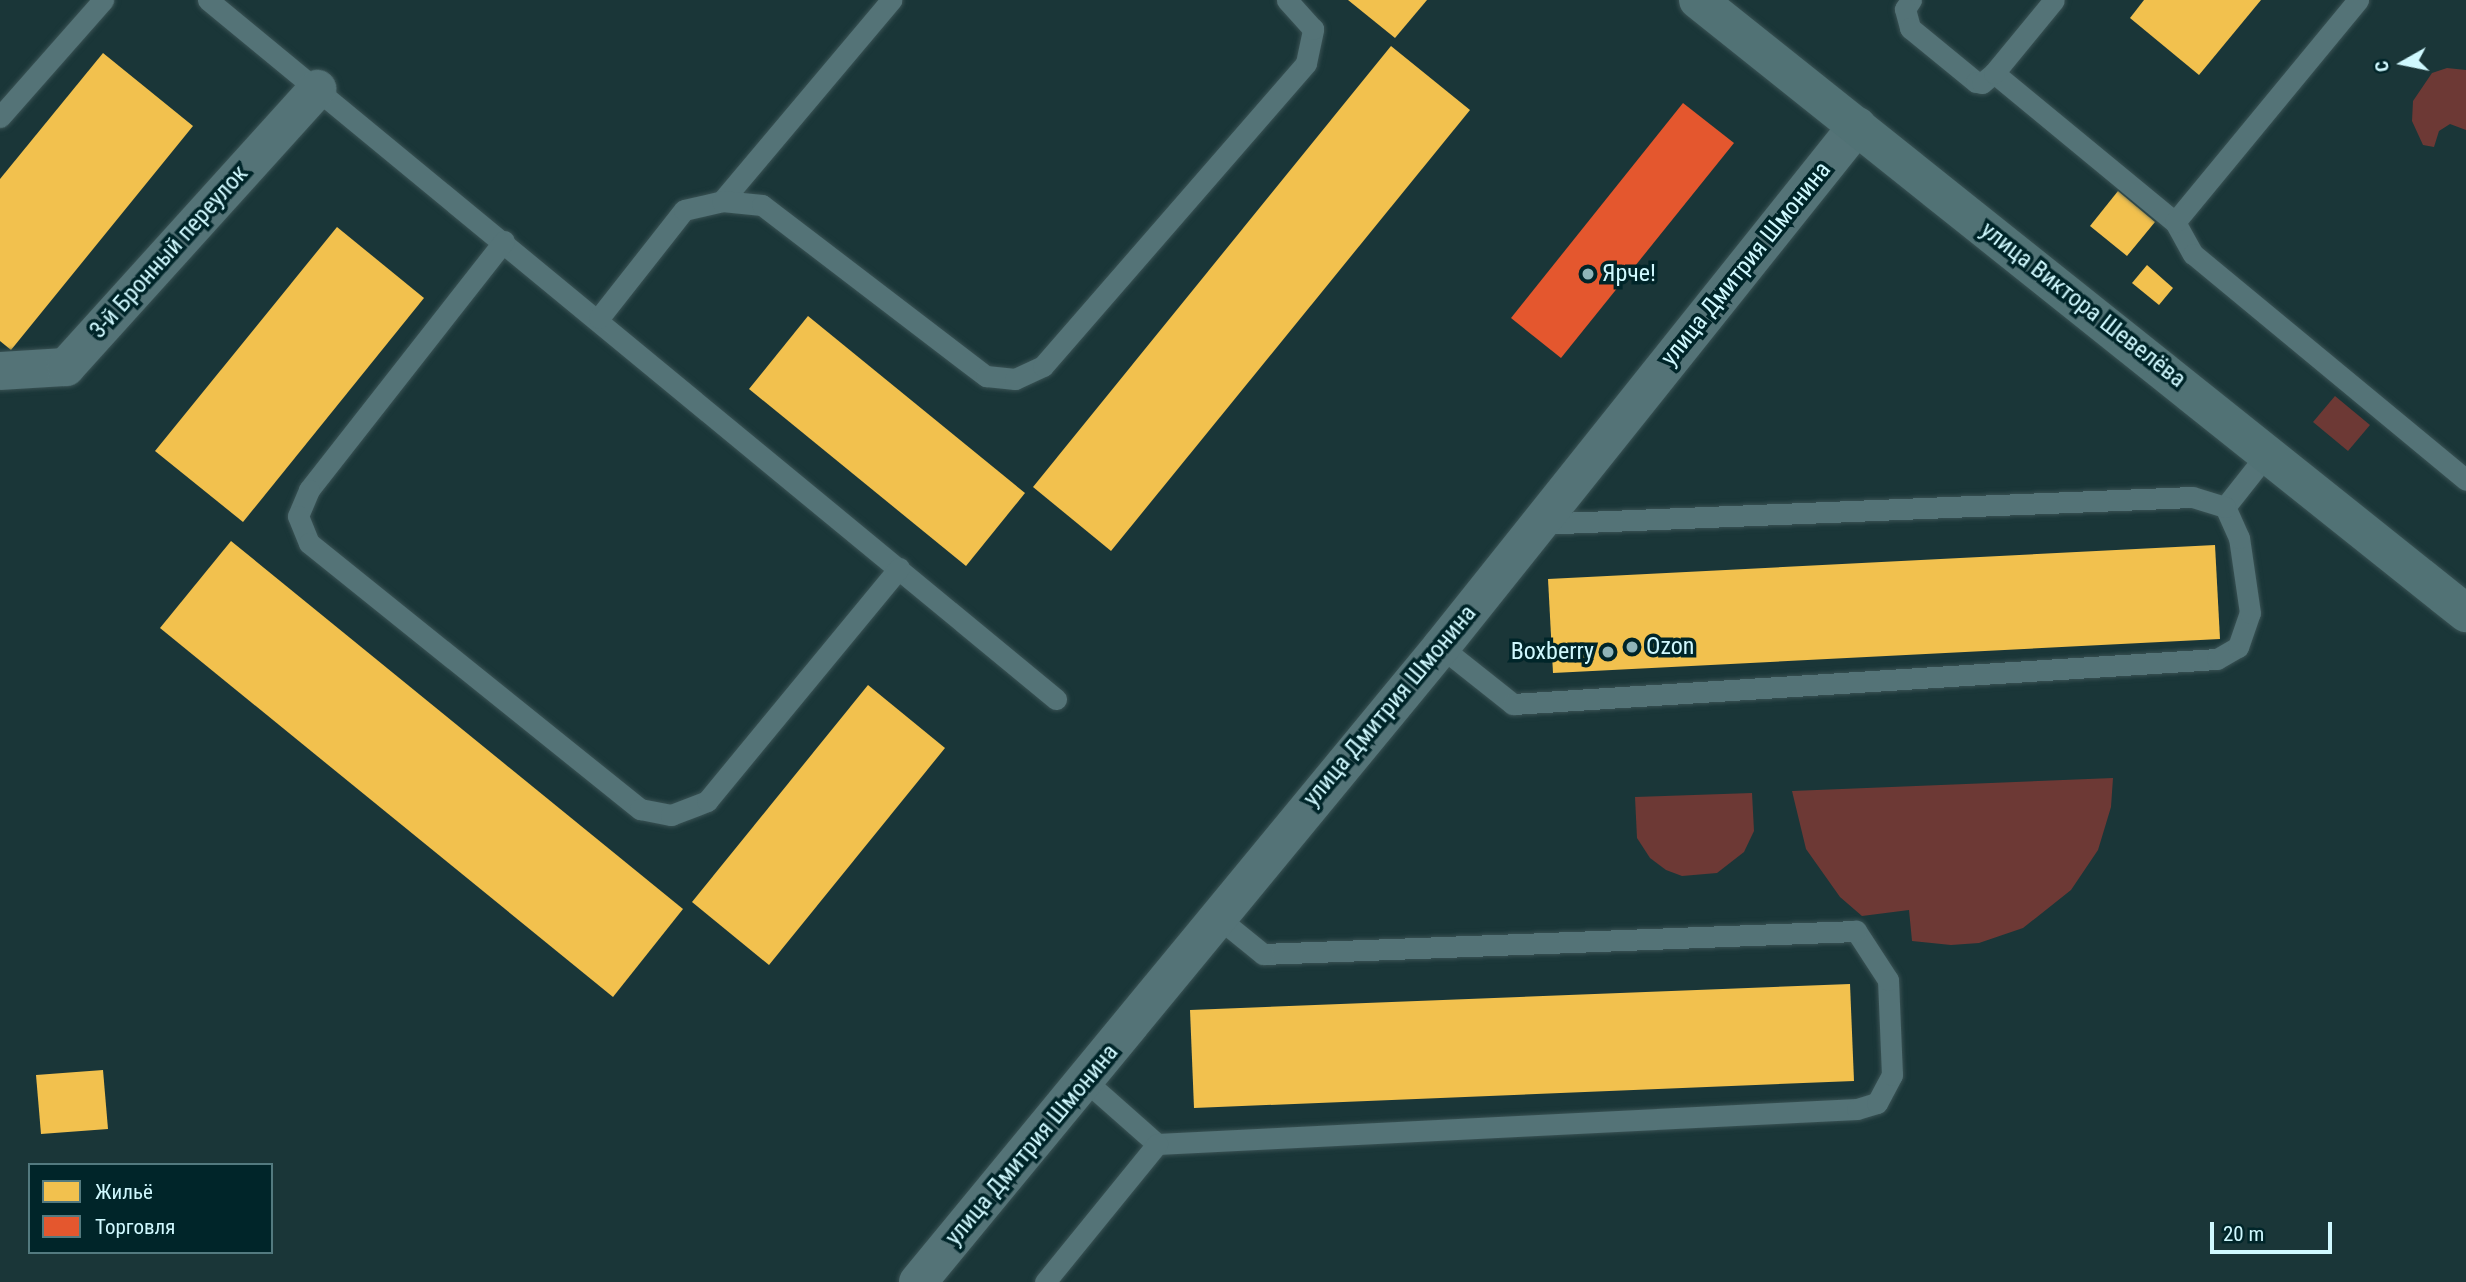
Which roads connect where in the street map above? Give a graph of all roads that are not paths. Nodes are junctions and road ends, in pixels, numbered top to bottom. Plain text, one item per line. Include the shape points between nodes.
1 (103, 0) edge
2 (208, 0) edge
3 (891, 0) edge
4 (1287, 0) edge
5 (1698, 0) edge
6 (1911, 0) edge
7 (2054, 0) edge
8 (2358, 0) edge
9 (1994, 73) junction
10 (317, 89) junction
11 (0, 117) edge
12 (1857, 125) junction
13 (722, 201) junction
14 (2175, 222) junction
15 (504, 241) junction
16 (599, 318) junction
17 (0, 371) edge
18 (2266, 455) junction
19 (2466, 480) edge
20 (2225, 508) junction
21 (1536, 524) junction
22 (899, 568) junction
23 (2466, 613) edge
24 (1440, 647) junction
25 (1056, 699) dead end
26 (1216, 916) junction
27 (1087, 1082) junction
28 (1157, 1144) junction
29 (918, 1282) edge
30 (1045, 1282) edge

1 - 11 lane
2 - 10 lane
3 - 13 lane
4 - 13 lane via 1313,29 1306,63 1042,366 1015,379 986,376 762,205
5 - 12 street, улица Виктора Шевелёва
6 - 9 lane via 1905,9 1910,28 1976,82 1982,83
7 - 9 lane
8 - 14 lane
9 - 14 lane
10 - 15 lane
10 - 17 street, 3-й Бронный переулок via 66,366
12 - 18 street, улица Виктора Шевелёва
12 - 21 street, улица Дмитрия Шмонина
13 - 16 lane via 684,210
14 - 19 lane via 2193,254
15 - 16 lane
15 - 22 lane via 309,490 298,516 310,543 640,809 671,815 706,801
16 - 22 lane
18 - 20 lane
18 - 23 street, улица Виктора Шевелёва
20 - 21 lane via 2192,498
20 - 24 lane via 2239,538 2250,613 2238,647 2217,659 1513,704
21 - 24 street, улица Дмитрия Шмонина
22 - 25 lane
24 - 26 street, улица Дмитрия Шмонина
26 - 27 street, улица Дмитрия Шмонина
26 - 28 lane via 1263,954 1856,931 1888,980 1892,1075 1877,1103 1857,1109
27 - 28 lane
27 - 29 street, улица Дмитрия Шмонина
28 - 30 lane

